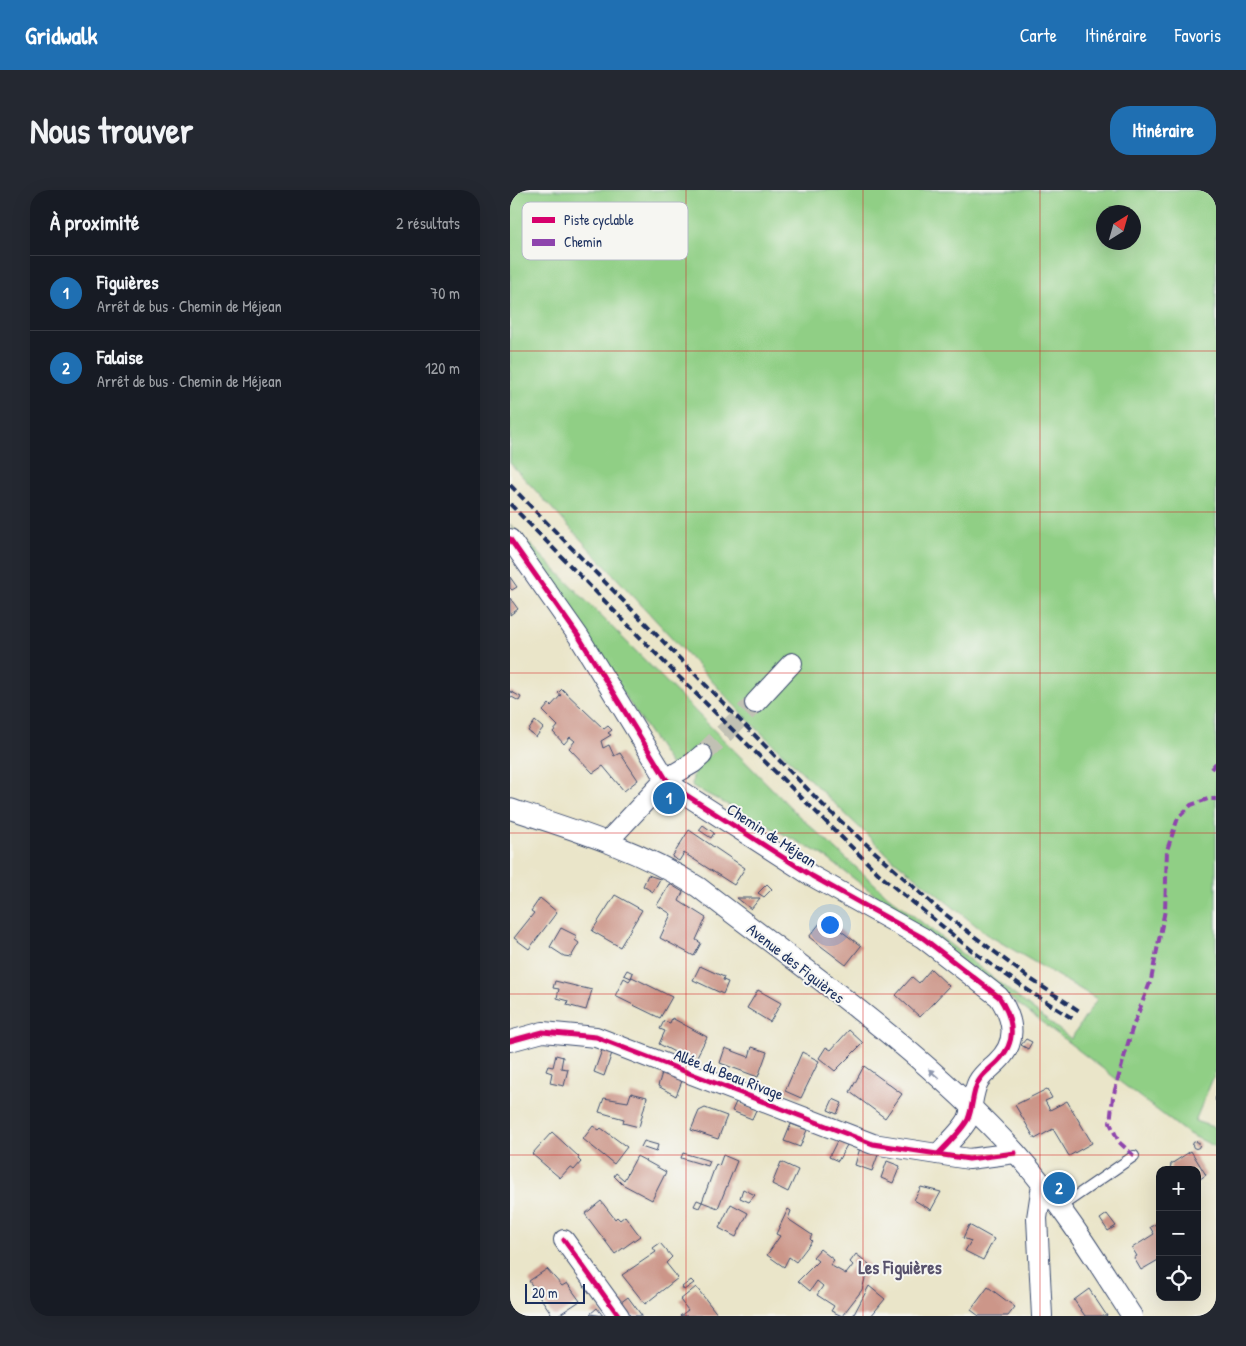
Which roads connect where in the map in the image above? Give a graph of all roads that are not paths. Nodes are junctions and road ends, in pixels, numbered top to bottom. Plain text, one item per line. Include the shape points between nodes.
1 (510, 539) edge
2 (792, 664) dead end
3 (755, 702) tunnel mouth
4 (702, 755) tunnel mouth
5 (666, 779) junction
6 (510, 809) edge
7 (608, 841) junction
8 (510, 1040) edge
9 (971, 1107) junction
10 (1016, 1153) junction
11 (938, 1154) junction
12 (1134, 1156) dead end
13 (1042, 1185) junction
14 (1060, 1207) junction
15 (564, 1240) dead end
16 (619, 1316) edge
17 (1042, 1316) edge
18 (1132, 1316) edge

1 - 5 street, Chemin de Méjean via 579,637
2 - 3 street
4 - 5 street
5 - 7 street
5 - 9 street, Chemin de Méjean via 812,876 923,938 999,998 1012,1026 1012,1040 1002,1057 983,1074 972,1094
6 - 7 street, Avenue des Figuières
9 -> 7 street, Avenue des Figuières via 907,1050 698,887 673,871
8 - 11 street, Allée du Beau Rivage via 543,1032 596,1037 873,1144
9 - 10 street
9 - 11 street via 968,1119
10 - 11 street, Allée du Beau Rivage via 969,1160
10 - 13 street
12 - 14 lane
13 - 14 street
13 - 17 street via 1037,1218
14 - 18 street
15 - 16 street

